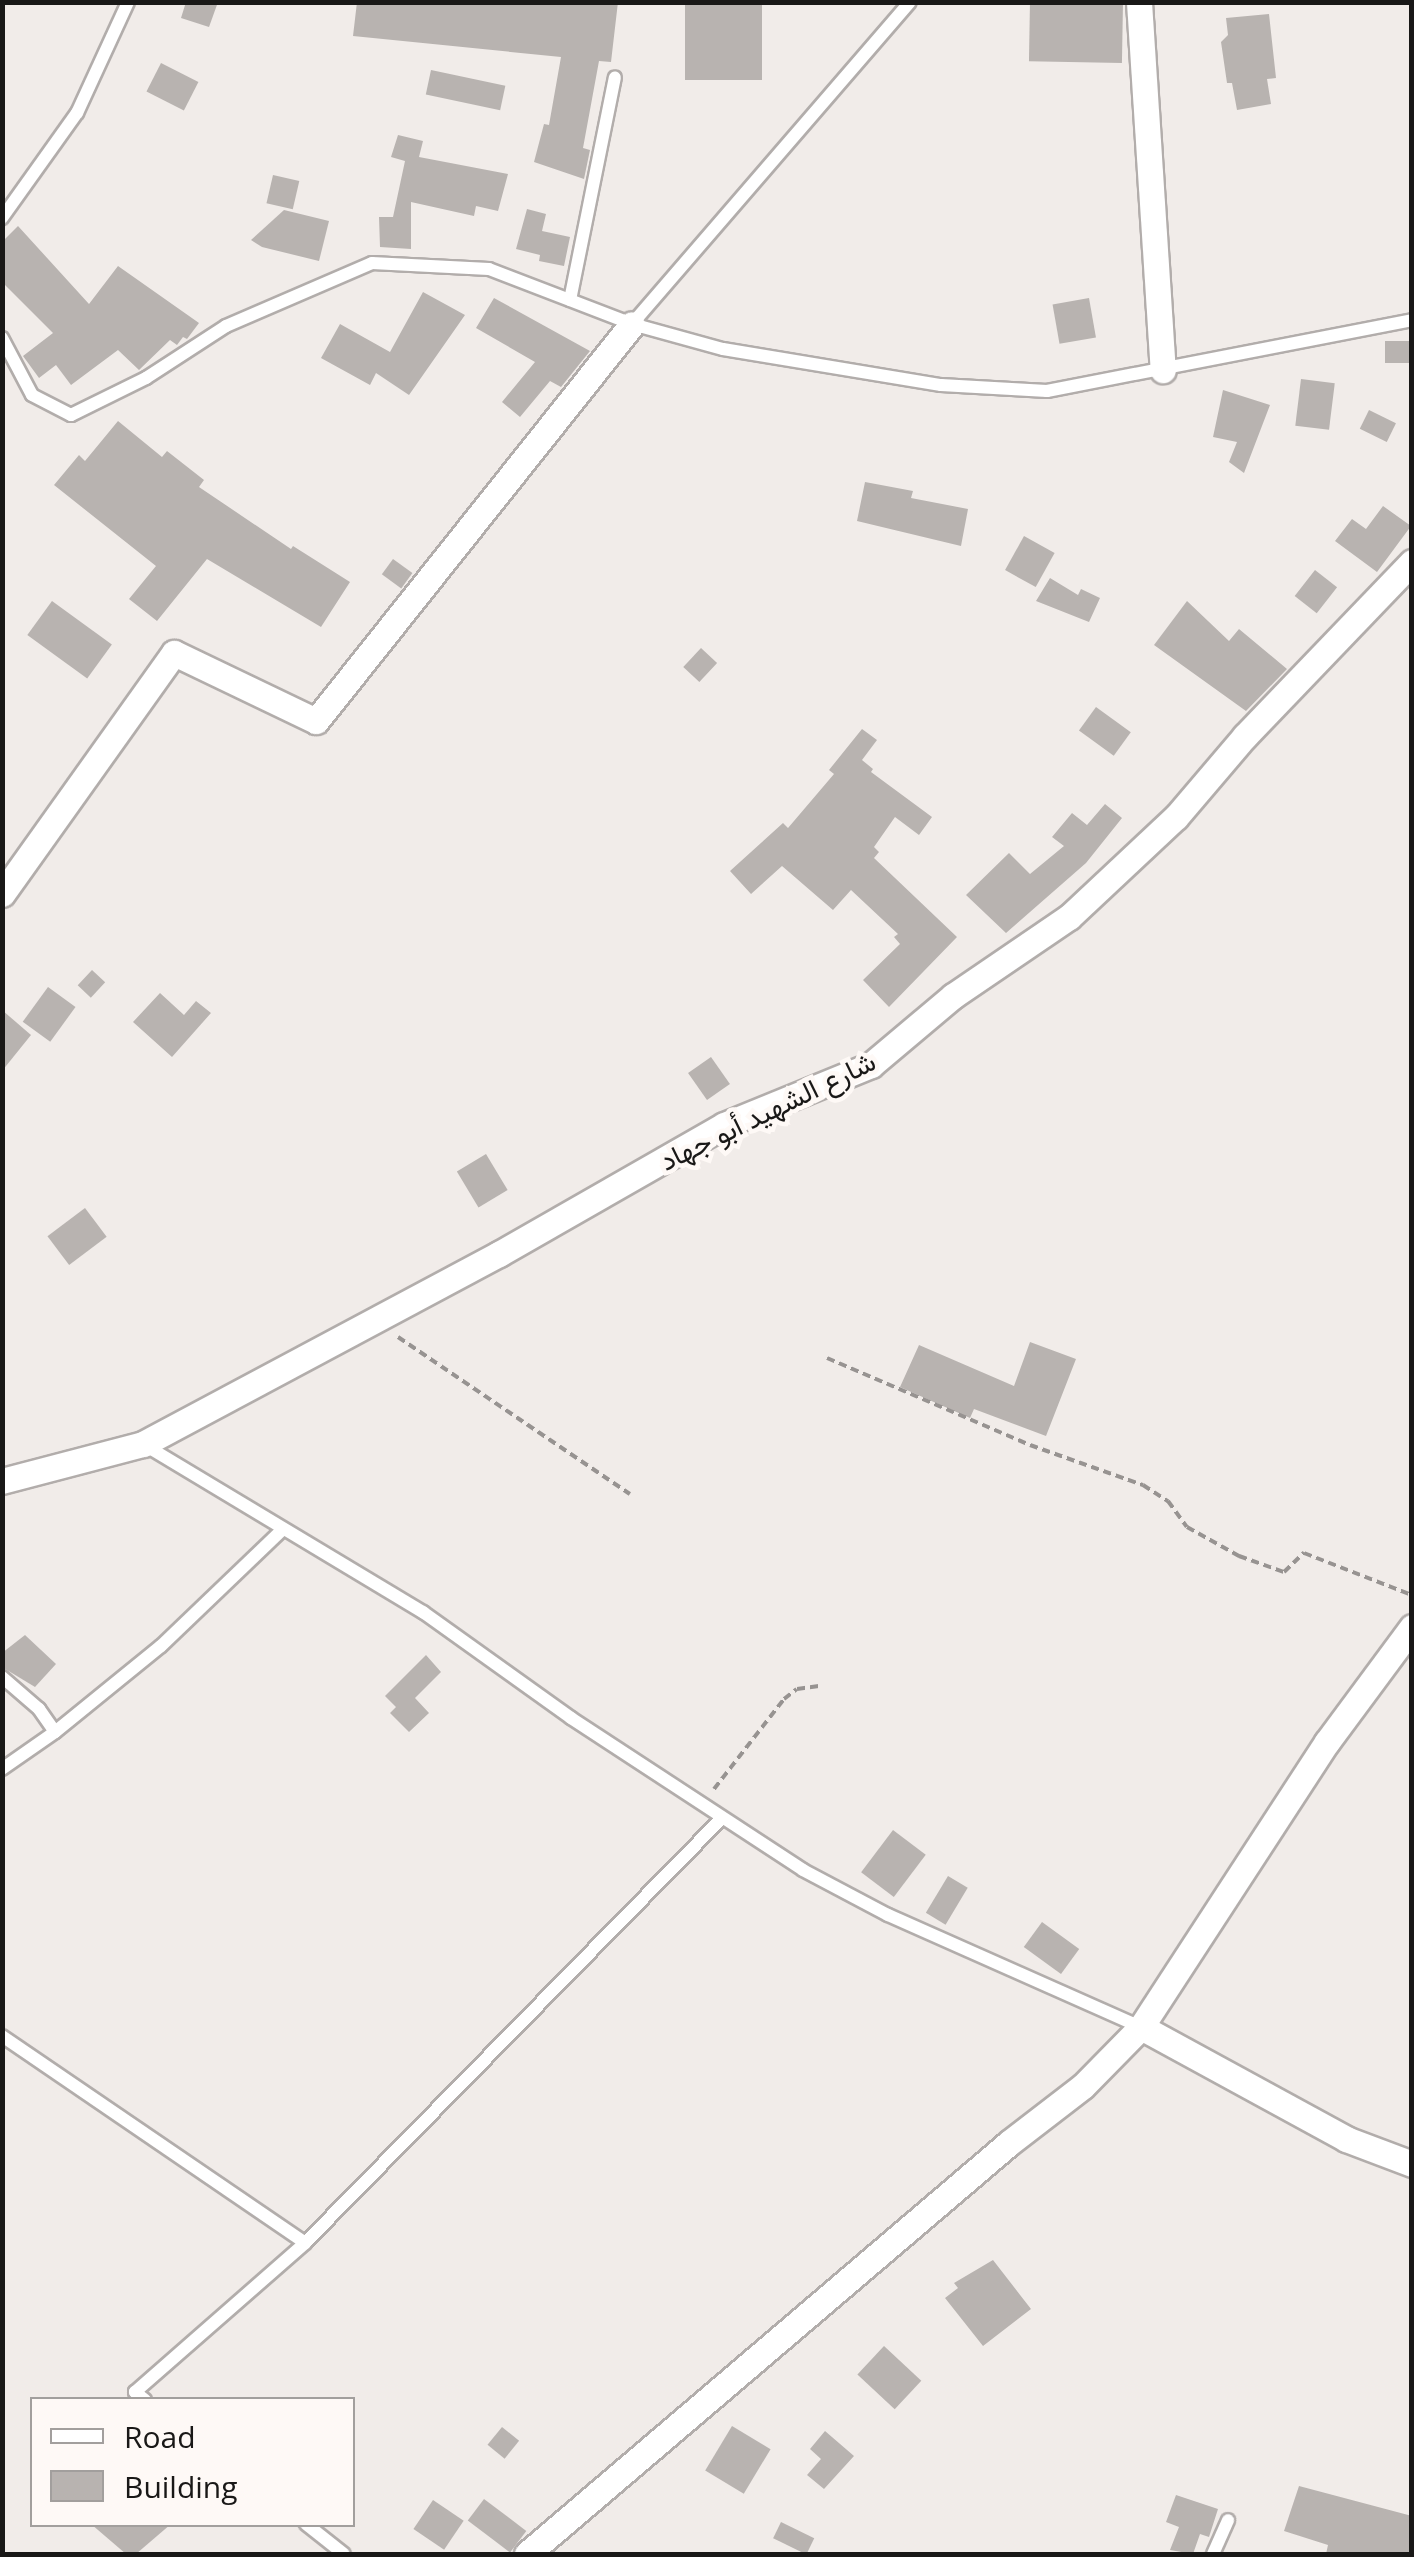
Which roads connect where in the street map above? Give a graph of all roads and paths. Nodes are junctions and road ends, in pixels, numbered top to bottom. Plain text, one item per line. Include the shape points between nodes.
1 (128, 2) edge
2 (910, 2) edge
3 (1139, 2) edge
4 (615, 77) dead end
5 (2, 218) edge
6 (570, 300) junction
7 (1412, 320) edge
8 (632, 324) junction
9 (2, 338) edge
10 (1162, 370) junction
11 (1412, 562) edge
12 (2, 894) edge
13 (373, 1320) junction
14 (828, 1358) dead end
15 (142, 1444) junction
16 (2, 1481) edge
17 (630, 1494) dead end
18 (282, 1530) junction
19 (1412, 1595) edge
20 (1412, 1626) edge
21 (2, 1677) edge
22 (819, 1686) dead end
23 (55, 1732) junction
24 (2, 1769) edge
25 (702, 1805) junction
26 (722, 1818) junction
27 (1141, 2026) junction
28 (2, 2036) edge
29 (1412, 2164) edge
30 (305, 2243) junction
31 (141, 2397) edge
32 (1228, 2520) dead end
33 (310, 2527) edge
34 (344, 2554) edge
35 (527, 2554) edge
36 (1213, 2554) edge

1 - 5 lane via 78,112
2 - 8 lane
3 - 10 street
4 - 6 lane
6 - 8 lane
6 - 9 lane via 489,269 372,263 226,326 72,416 32,395
7 - 10 lane
8 - 10 lane via 723,349 942,386 1047,391
8 - 12 street via 316,722 174,653
11 - 13 street, شارع الشهيد أبو جهاد via 1176,817 1082,905 953,996 871,1065 724,1125
13 - 15 street, شارع الشهيد أبو جهاد
13 - 17 path
14 - 19 path via 1030,1445 1143,1485 1168,1500 1187,1527 1239,1556 1284,1572 1304,1553
15 - 16 street, شارع الشهيد أبو جهاد
15 - 18 lane
18 - 23 lane via 162,1646
18 - 25 lane via 423,1612
20 - 27 street via 1327,1742
21 - 23 lane
22 - 25 path via 796,1689 784,1699
23 - 24 lane
25 - 26 lane
26 - 27 lane via 888,1915
26 - 30 lane
27 - 29 street via 1346,2139
27 - 35 street via 1083,2086
28 - 30 lane
30 - 31 lane via 135,2392
32 - 36 lane
33 - 34 lane

